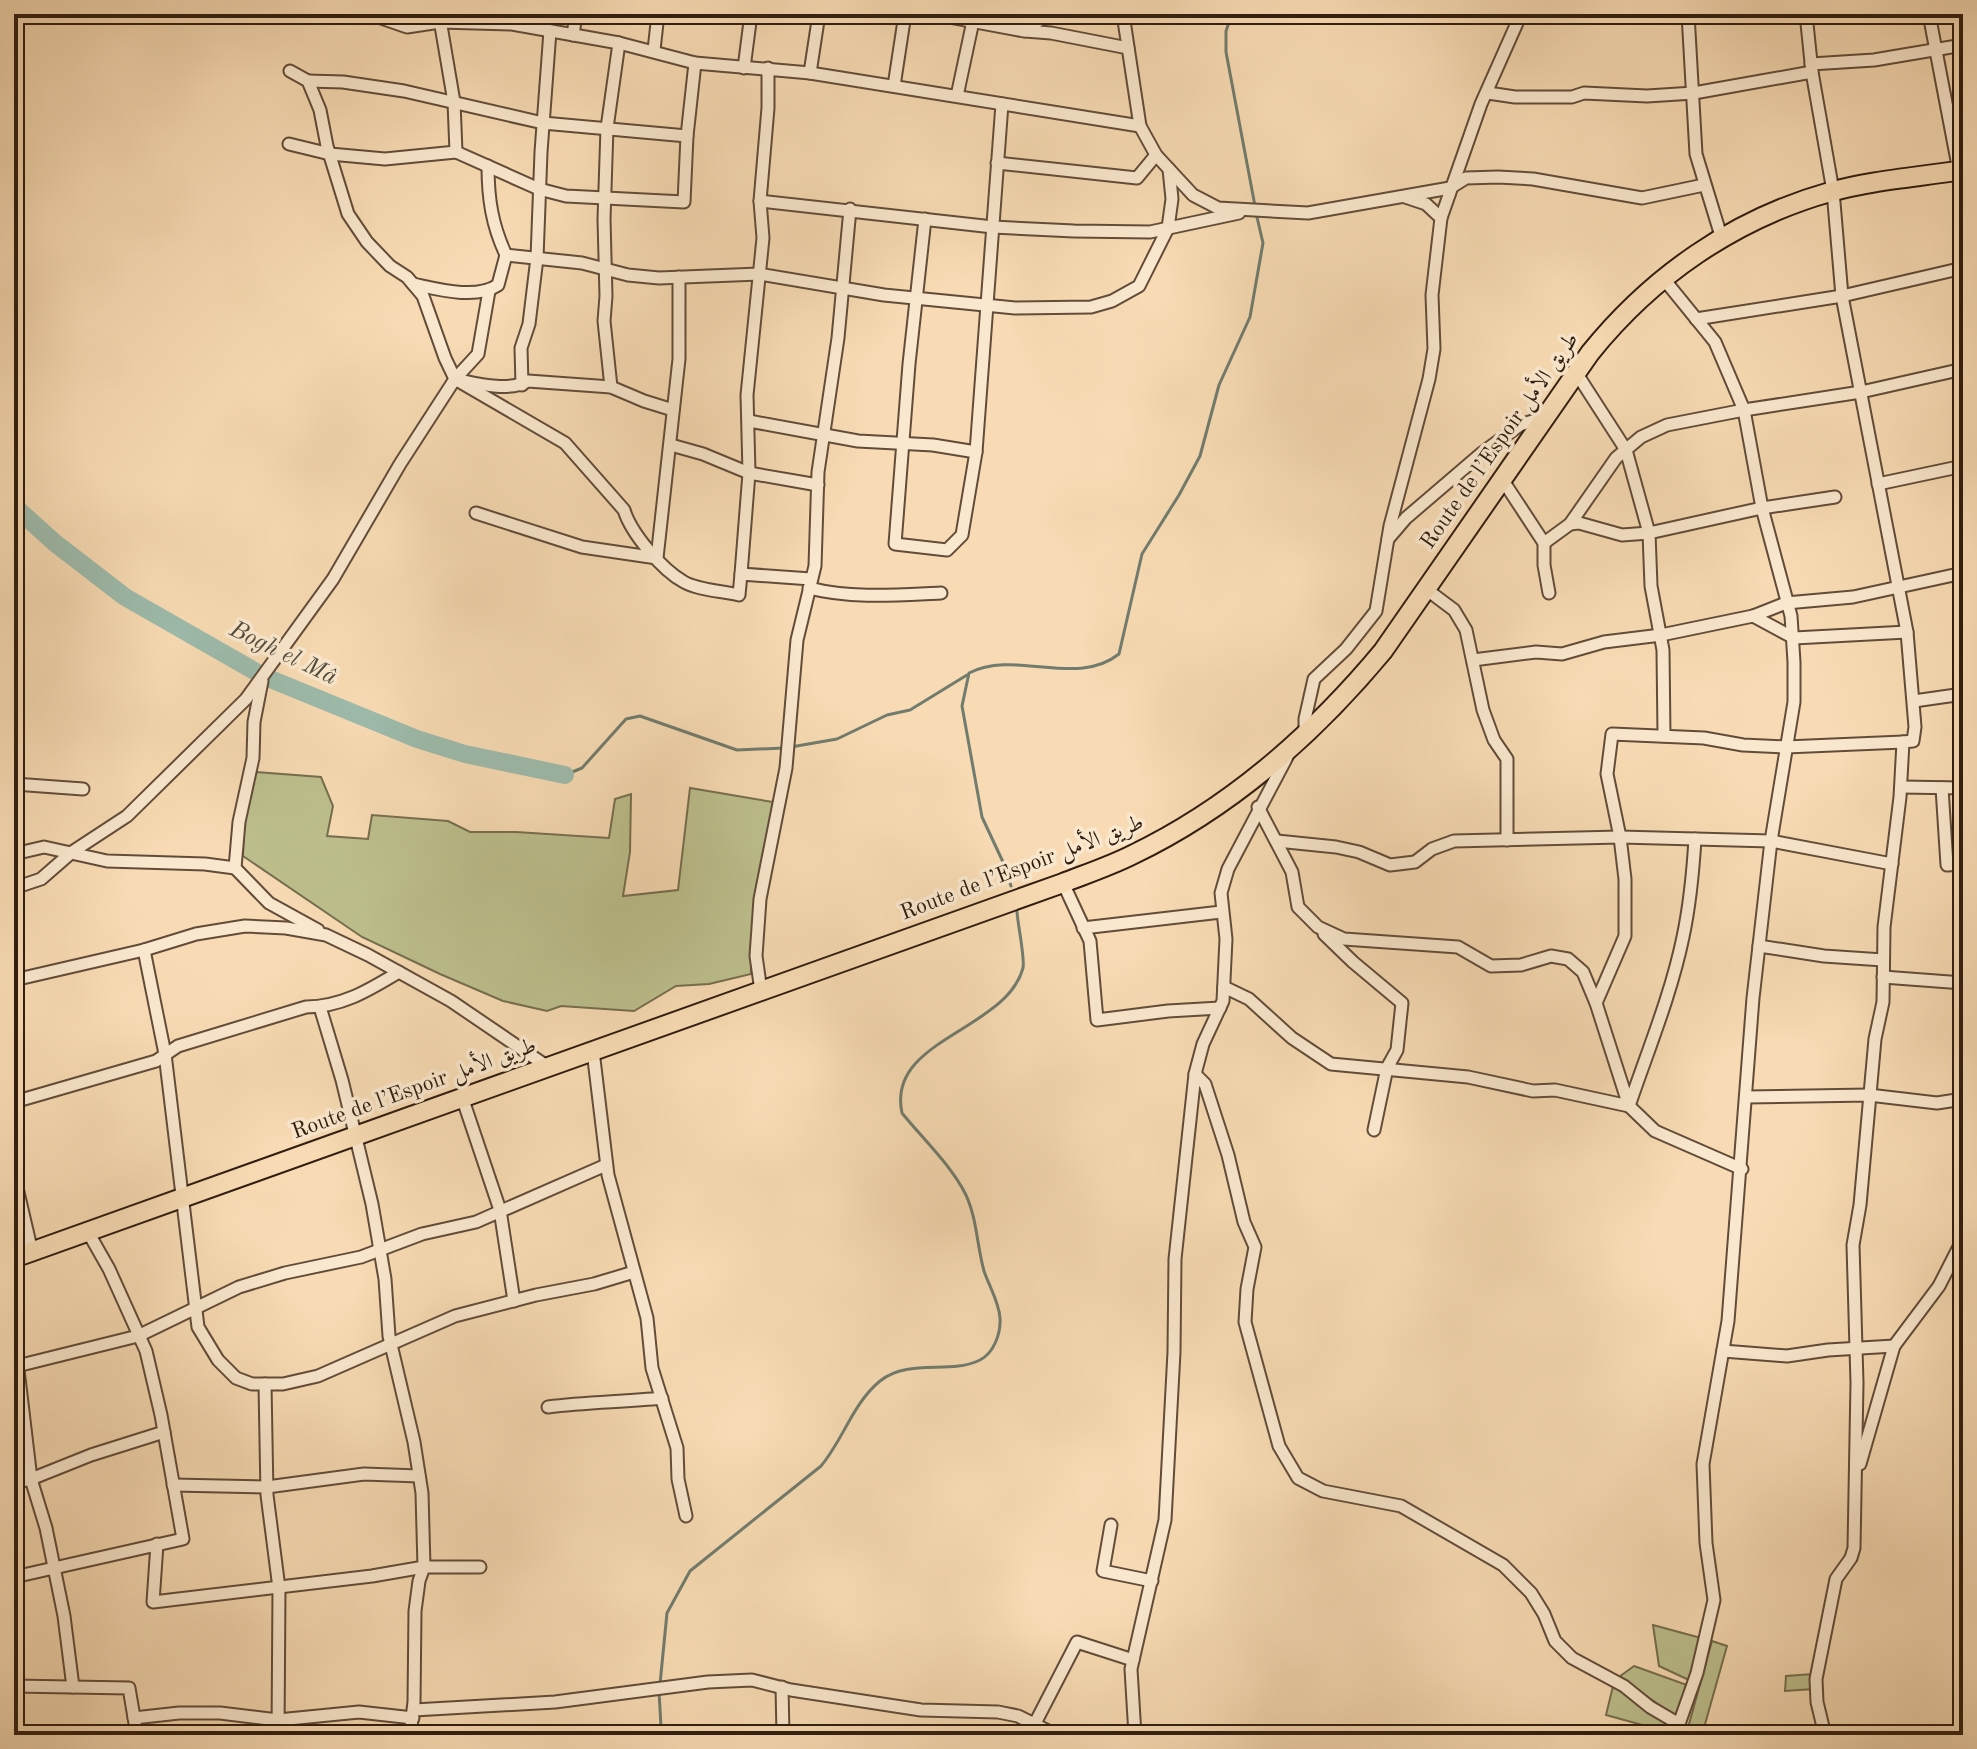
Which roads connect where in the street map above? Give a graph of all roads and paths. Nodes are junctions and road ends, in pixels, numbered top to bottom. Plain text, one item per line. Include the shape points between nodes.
1 (376, 14) edge
2 (576, 14) edge
3 (658, 14) edge
4 (751, 14) edge
5 (819, 14) edge
6 (905, 14) edge
7 (933, 14) edge
8 (1049, 14) edge
9 (1123, 14) edge
10 (1521, 14) edge
11 (1688, 14) edge
12 (1806, 14) edge
13 (1929, 14) edge
14 (440, 18) edge
15 (512, 19) edge
16 (973, 21) junction
17 (550, 31) junction
18 (1024, 31) junction
19 (573, 35) junction
20 (619, 43) junction
21 (1963, 45) edge
22 (1128, 48) junction
23 (654, 50) junction
24 (1935, 51) junction
25 (695, 63) junction
26 (744, 68) junction
27 (768, 68) junction
28 (1812, 68) junction
29 (290, 71) dead end
30 (810, 73) junction
31 (308, 81) junction
32 (894, 86) junction
33 (1488, 93) junction
34 (1694, 93) junction
35 (957, 96) junction
36 (454, 102) junction
37 (1002, 104) junction
38 (543, 123) junction
39 (1140, 126) junction
40 (607, 128) junction
41 (687, 136) junction
42 (289, 144) dead end
43 (456, 152) junction
44 (330, 154) junction
45 (1156, 155) junction
46 (997, 163) junction
47 (488, 166) junction
48 (1169, 169) junction
49 (1961, 170) edge
50 (1704, 185) junction
51 (1450, 188) junction
52 (539, 189) junction
53 (1833, 191) junction
54 (605, 197) junction
55 (1405, 197) junction
56 (760, 201) junction
57 (850, 209) junction
58 (1255, 210) junction
59 (1963, 211) edge
60 (1441, 218) junction
61 (925, 219) junction
62 (993, 227) junction
63 (1168, 228) junction
64 (1721, 236) junction
65 (506, 255) junction
66 (537, 258) junction
67 (604, 268) junction
68 (1963, 268) edge
69 (759, 274) junction
70 (679, 277) junction
71 (1663, 278) junction
72 (413, 284) junction
73 (842, 288) junction
74 (489, 291) junction
75 (1842, 296) junction
76 (916, 298) junction
77 (988, 305) junction
78 (1696, 319) junction
79 (1963, 369) edge
80 (1577, 374) junction
81 (455, 379) junction
82 (522, 385) junction
83 (611, 387) junction
84 (1861, 392) junction
85 (673, 410) junction
86 (1744, 410) junction
87 (1546, 417) junction
88 (749, 421) junction
89 (825, 434) junction
90 (671, 445) junction
91 (903, 445) junction
92 (1626, 450) junction
93 (976, 452) junction
94 (1963, 466) edge
95 (749, 473) junction
96 (1502, 479) junction
97 (1878, 484) junction
98 (818, 485) junction
99 (1835, 497) dead end
100 (1762, 508) junction
101 (476, 513) dead end
102 (1570, 524) junction
103 (1649, 533) junction
104 (1388, 539) junction
105 (1544, 543) junction
106 (657, 558) junction
107 (1963, 573) edge
108 (741, 574) junction
109 (810, 584) junction
110 (1426, 589) junction
111 (1897, 589) junction
112 (941, 593) dead end
113 (1549, 593) dead end
114 (1786, 603) junction
115 (1753, 616) junction
116 (1907, 632) junction
117 (1661, 635) junction
118 (1794, 638) junction
119 (1473, 660) junction
120 (263, 676) junction
121 (1963, 694) edge
122 (1914, 701) junction
123 (1664, 736) junction
124 (1299, 740) junction
125 (1903, 742) junction
126 (1786, 747) junction
127 (14, 784) edge
128 (1901, 787) junction
129 (1942, 788) junction
130 (1963, 788) edge
131 (83, 789) dead end
132 (1258, 807) junction
133 (1620, 837) junction
134 (1695, 839) junction
135 (1507, 840) junction
136 (1277, 841) junction
137 (1771, 841) junction
138 (72, 852) junction
139 (14, 854) edge
140 (1892, 864) junction
141 (1963, 864) edge
142 (235, 868) junction
143 (1063, 883) junction
144 (14, 888) edge
145 (1221, 912) junction
146 (1318, 927) junction
147 (1083, 928) junction
148 (326, 935) junction
149 (1759, 946) junction
150 (144, 950) junction
151 (1883, 960) junction
152 (399, 972) junction
153 (1883, 977) junction
154 (14, 980) edge
155 (1963, 983) edge
156 (1224, 987) junction
157 (761, 991) junction
158 (1596, 1003) junction
159 (320, 1007) junction
160 (1220, 1008) junction
161 (593, 1051) junction
162 (165, 1054) junction
163 (548, 1067) junction
164 (1387, 1068) junction
165 (1195, 1074) junction
166 (1869, 1095) junction
167 (462, 1097) junction
168 (1746, 1097) junction
169 (1963, 1099) edge
170 (14, 1102) edge
171 (1629, 1106) junction
172 (1374, 1130) dead end
173 (354, 1136) junction
174 (606, 1165) junction
175 (1742, 1169) junction
176 (14, 1175) edge
177 (183, 1197) junction
178 (500, 1210) junction
179 (88, 1232) junction
180 (1963, 1239) edge
181 (381, 1249) junction
182 (23, 1255) edge
183 (634, 1272) junction
184 (514, 1301) junction
185 (196, 1309) junction
186 (14, 1336) edge
187 (138, 1336) junction
188 (392, 1345) junction
189 (1894, 1346) junction
190 (1856, 1349) junction
191 (1723, 1351) junction
192 (17, 1366) junction
193 (265, 1384) junction
194 (662, 1398) junction
195 (548, 1407) dead end
196 (164, 1432) junction
197 (419, 1476) junction
198 (31, 1479) junction
199 (1856, 1479) junction
200 (14, 1483) edge
201 (173, 1485) junction
202 (267, 1487) junction
203 (686, 1516) dead end
204 (1111, 1525) dead end
205 (157, 1544) junction
206 (54, 1567) junction
207 (424, 1567) junction
208 (480, 1567) dead end
209 (14, 1577) edge
210 (1152, 1581) junction
211 (279, 1588) junction
212 (1133, 1660) junction
213 (14, 1686) edge
214 (73, 1687) junction
215 (782, 1687) junction
216 (413, 1714) junction
217 (134, 1718) junction
218 (278, 1720) junction
219 (1032, 1730) edge
220 (1679, 1730) edge
221 (137, 1735) edge
222 (278, 1735) edge
223 (410, 1735) edge
224 (783, 1735) edge
225 (1056, 1735) edge
226 (1135, 1735) edge
227 (1825, 1735) edge

1 - 14 street via 407,27
2 - 19 street
3 - 23 street
4 - 26 street
5 - 30 street
6 - 32 street
7 - 16 street
8 - 18 street
9 - 22 street
10 - 33 street
11 - 34 street
12 - 28 street
13 - 24 street
14 - 15 street
14 - 36 street
15 - 17 street
16 - 18 street
16 - 35 street
17 - 19 street
17 - 38 street
18 - 22 street
19 - 20 street
20 - 23 street
20 - 40 street
21 - 24 street
22 - 39 street
23 - 25 street
24 - 28 street
24 - 49 street
25 - 26 street
25 - 41 street
26 - 27 street
27 - 30 street
27 - 56 street
28 - 34 street
28 - 53 street
29 - 31 street
30 - 32 street
31 - 36 street
31 - 44 street
32 - 35 street
33 - 34 street
33 - 51 street
34 - 50 street via 1696,154
35 - 37 street
36 - 38 street
36 - 43 street
37 - 39 street
37 - 46 street
38 - 40 street
38 - 52 street
39 - 45 street
40 - 41 street
40 - 54 street
41 - 54 street via 684,202
42 - 44 street
43 - 44 street via 385,159
43 - 47 street
44 - 72 street via 348,214 367,242
45 - 46 street via 1137,178
45 - 48 street
46 - 62 street
47 - 52 street
47 - 65 street via 494,229
48 - 58 street via 1193,195 1218,208
48 - 63 street
49 - 53 highway, Route de l’Espoir طريق الأمل
49 - 59 street
50 - 51 street via 1642,198 1533,179 1466,178
50 - 64 street
51 - 55 street
51 - 60 street
52 - 54 street
52 - 66 street
53 - 64 highway, Route de l’Espoir طريق الأمل
53 - 75 street
54 - 67 street
55 - 58 street via 1308,213
55 - 60 street via 1426,204
56 - 57 street
56 - 69 street
57 - 61 street
57 - 73 street
58 - 63 street
60 - 104 street via 1432,295 1434,349
61 - 62 street
61 - 76 street
62 - 63 street via 1150,232
62 - 77 street
63 - 77 street via 1139,286 1112,301 1052,309
64 - 71 highway, Route de l’Espoir طريق الأمل
65 - 66 street
65 - 74 street via 498,285
66 - 67 street
66 - 82 street via 521,348
67 - 70 street via 628,275
67 - 83 street
68 - 75 street
69 - 70 street
69 - 73 street
69 - 88 street
70 - 85 street
71 - 78 street
71 - 80 highway, Route de l’Espoir طريق الأمل via 1611,327
72 - 74 street
72 - 81 street via 423,296
73 - 76 street
73 - 89 street
74 - 81 street via 478,354
75 - 78 street
75 - 84 street
76 - 77 street
76 - 91 street
77 - 93 street
78 - 86 street via 1715,342
79 - 84 street
80 - 87 highway, Route de l’Espoir طريق الأمل
80 - 92 street
81 - 82 street
81 - 106 street via 565,443 624,510 628,524
81 - 120 street via 333,579
82 - 83 street via 528,381
83 - 85 street
84 - 86 street
84 - 97 street
85 - 90 street
86 - 92 street via 1667,425
86 - 100 street
87 - 96 highway, Route de l’Espoir طريق الأمل
87 - 104 street via 1520,425 1482,453
88 - 89 street
88 - 95 street
89 - 91 street
89 - 98 street
90 - 95 street
90 - 106 street
91 - 93 street
91 - 93 street via 895,544 947,550 962,535
92 - 102 street
92 - 103 street
94 - 97 street
95 - 98 street
95 - 108 street
96 - 105 street
96 - 110 highway, Route de l’Espoir طريق الأمل
97 - 111 street
98 - 109 street
99 - 100 street
100 - 103 street
100 - 114 street
101 - 106 street via 582,547
102 - 103 street via 1622,535
102 - 105 street
103 - 117 street via 1651,586
104 - 124 street via 1376,611 1314,679
105 - 113 street
106 - 108 street via 685,582 739,595
107 - 111 street
108 - 109 street
109 - 112 street via 846,594
109 - 157 street via 797,640 780,808 760,899 756,956
110 - 119 street via 1454,610 1466,630
110 - 124 highway, Route de l’Espoir طريق الأمل via 1383,651
111 - 114 street
111 - 116 street
114 - 115 street
114 - 118 street
115 - 117 street
115 - 118 street
116 - 118 street
116 - 122 street
117 - 119 street via 1562,654
117 - 123 street
118 - 126 street via 1794,702
119 - 135 street via 1483,710 1507,759
120 - 138 street via 127,816
120 - 142 street
121 - 122 street
122 - 125 street via 1913,741
123 - 126 street
123 - 133 street via 1612,734 1607,774
124 - 132 street
124 - 143 highway, Route de l’Espoir طريق الأمل via 1164,838
125 - 126 street
125 - 128 street
126 - 137 street
127 - 131 street
128 - 129 street
128 - 140 street
129 - 130 street
129 - 141 street via 1947,865
132 - 136 street
132 - 145 street via 1228,869
133 - 134 street
133 - 135 street
133 - 158 street via 1625,936
134 - 137 street
134 - 171 street via 1683,937
135 - 136 street via 1454,841 1415,862 1390,865 1336,847
136 - 146 street via 1292,872 1298,907
137 - 140 street
137 - 149 street
138 - 139 street via 44,847
138 - 142 street via 107,861
138 - 144 street via 41,879
140 - 151 street
142 - 148 street via 269,903
143 - 147 street
143 - 157 highway, Route de l’Espoir طريق الأمل
145 - 147 street
145 - 156 street
146 - 158 street via 1344,939 1458,947 1491,966 1551,956 1568,959 1583,972
146 - 164 street via 1402,1003 1397,1050
147 - 160 street via 1090,941 1097,1020
148 - 150 street via 245,926
148 - 152 street
149 - 151 street
149 - 168 street
150 - 154 street
150 - 162 street
151 - 153 street
152 - 159 street via 354,999
152 - 163 street
153 - 155 street
153 - 166 street
156 - 160 street
156 - 164 street via 1249,999 1331,1064
157 - 161 highway, Route de l’Espoir طريق الأمل
158 - 171 street
159 - 162 street via 221,1031
159 - 173 street
160 - 165 street
161 - 163 highway, Route de l’Espoir طريق الأمل
161 - 174 street
162 - 170 street
162 - 177 street
163 - 167 highway, Route de l’Espoir طريق الأمل
164 - 171 street via 1555,1090
164 - 172 street
165 - 210 street via 1175,1259 1169,1479
165 - 220 street via 1205,1084 1255,1247 1245,1322 1279,1446 1298,1478 1323,1491 1401,1506 1503,1565 1531,1593 1555,1641 1572,1658 1624,1686
166 - 168 street
166 - 169 street via 1937,1103
166 - 190 street via 1853,1245
167 - 173 highway, Route de l’Espoir طريق الأمل
167 - 178 street
168 - 175 street
171 - 175 street via 1655,1131
173 - 177 highway, Route de l’Espoir طريق الأمل
173 - 181 street
174 - 178 street
174 - 183 street
175 - 191 street
176 - 182 street
177 - 179 highway, Route de l’Espoir طريق الأمل
177 - 185 street
178 - 181 street
178 - 184 street
179 - 182 highway, Route de l’Espoir طريق الأمل
179 - 187 street
180 - 189 street via 1939,1286
181 - 185 street via 239,1287
181 - 188 street
183 - 184 street
183 - 194 street
184 - 188 street via 455,1316
185 - 187 street
185 - 193 street via 198,1327 218,1360 236,1378
186 - 192 street
187 - 192 street
187 - 196 street
188 - 193 street via 318,1376
188 - 197 street
189 - 190 street
189 - 199 street
190 - 191 street via 1787,1356
190 - 199 street
191 - 220 street via 1703,1464 1714,1600
192 - 198 street
193 - 202 street
194 - 195 street
194 - 203 street via 677,1448
196 - 198 street
196 - 201 street
197 - 202 street via 364,1474
197 - 207 street
198 - 200 street
198 - 206 street
199 - 227 street via 1854,1548 1836,1579 1816,1679
201 - 202 street
201 - 205 street via 183,1539
202 - 211 street
204 - 210 street via 1103,1571
205 - 206 street
205 - 211 street via 153,1602
206 - 209 street
206 - 214 street
207 - 208 street
207 - 211 street
207 - 216 street via 415,1611
210 - 212 street
211 - 218 street
212 - 219 street via 1077,1642
212 - 226 street
213 - 214 street
214 - 217 street via 129,1688
215 - 216 street via 752,1680 708,1682
215 - 219 street via 921,1710 998,1712 1018,1716
215 - 224 street
216 - 218 street via 359,1712
216 - 223 street
217 - 218 street via 206,1713
217 - 221 street
218 - 222 street
219 - 225 street

